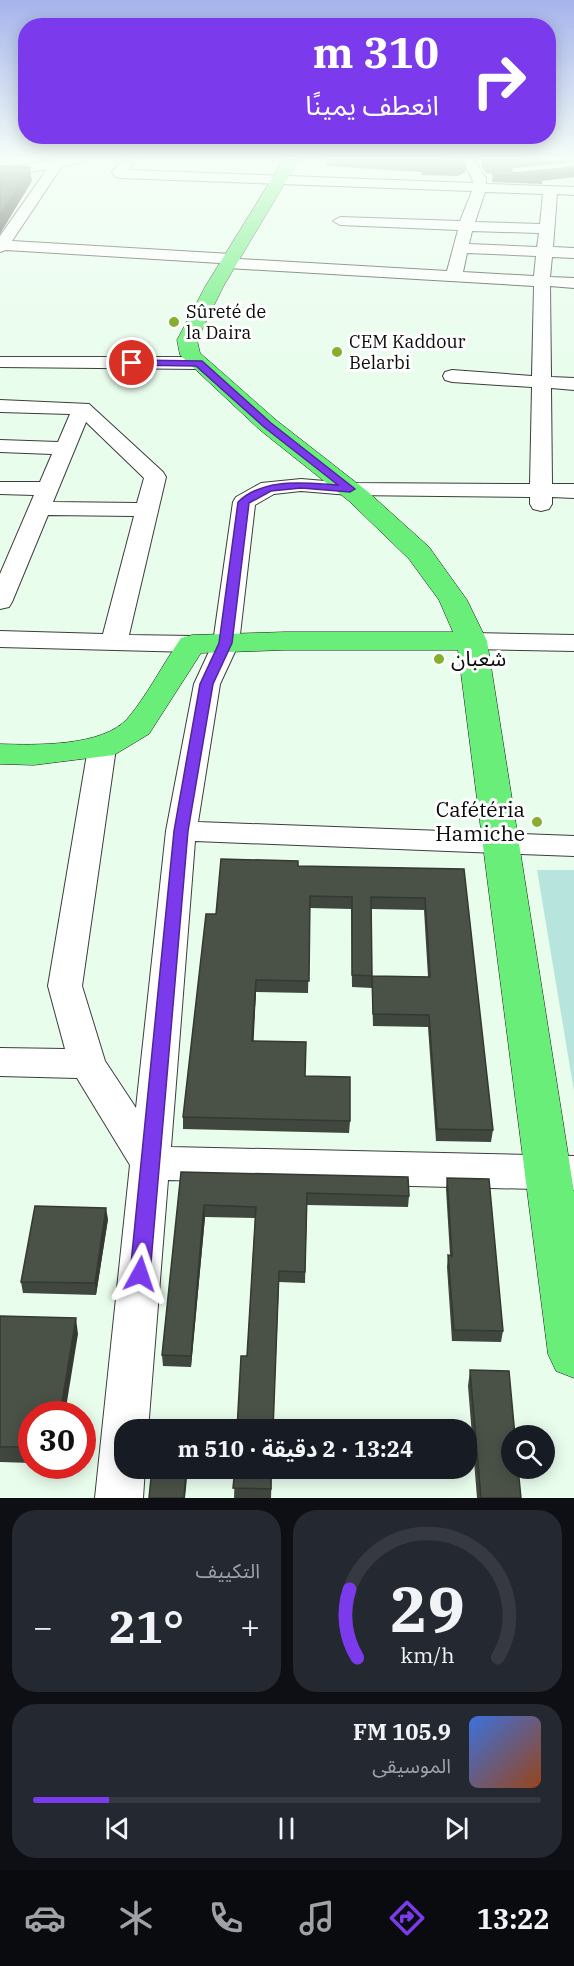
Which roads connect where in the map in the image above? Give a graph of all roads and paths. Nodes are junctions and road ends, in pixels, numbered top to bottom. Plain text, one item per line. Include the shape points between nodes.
1 (12, 229) edge
2 (249, 229) edge
3 (465, 229) edge
4 (546, 229) edge
5 (1, 246) edge
6 (460, 248) junction
7 (545, 252) junction
8 (574, 253) edge
9 (229, 261) junction
10 (454, 276) junction
11 (542, 281) junction
12 (574, 283) edge
13 (0, 362) edge
14 (198, 363) junction
15 (452, 376) dead end
16 (540, 382) junction
17 (574, 384) edge
18 (0, 406) edge
19 (82, 408) junction
20 (0, 446) edge
21 (65, 448) junction
22 (0, 488) edge
23 (574, 492) edge
24 (358, 496) junction
25 (44, 498) junction
26 (541, 498) junction
27 (574, 504) edge
28 (147, 510) junction
29 (0, 602) edge
30 (0, 639) edge
31 (472, 641) junction
32 (114, 642) junction
33 (226, 643) junction
34 (574, 643) edge
35 (192, 644) junction
36 (102, 748) junction
37 (0, 754) edge
38 (181, 831) junction
39 (501, 843) junction
40 (574, 846) edge
41 (0, 1062) edge
42 (88, 1064) junction
43 (150, 1163) junction
44 (561, 1172) edge
45 (574, 1354) edge
46 (126, 1419) edge
47 (121, 1479) edge
48 (119, 1498) edge

1 - 5 street
2 - 9 main road
3 - 6 street
4 - 7 street
5 - 9 street
6 - 7 street
6 - 10 street
7 - 8 street
7 - 11 street
9 - 10 street
9 - 14 main road via 187,340 189,355
10 - 11 street
11 - 12 street
11 - 16 street
13 - 14 street
14 - 24 main road
15 - 16 street
16 - 17 street
16 - 26 street
18 - 19 street
19 - 21 street
19 - 28 street via 155,477
20 - 21 street
21 - 25 street
22 - 25 street
23 - 26 street
24 - 26 street
24 - 31 main road via 419,553 453,600
24 - 33 street via 301,485 269,488 244,502
25 - 28 street
25 - 29 street
26 - 27 street
28 - 32 street
30 - 32 street
31 - 33 main road
31 - 34 street
31 - 39 main road
32 - 35 street
33 - 35 main road
33 - 38 street via 207,684
35 - 36 main road via 138,727
36 - 37 main road
36 - 42 street via 65,986
38 - 39 street
38 - 43 street
39 - 40 street
39 - 44 main road
41 - 42 street
42 - 43 street
43 - 44 street
43 - 46 street
44 - 45 main road
47 - 48 street

